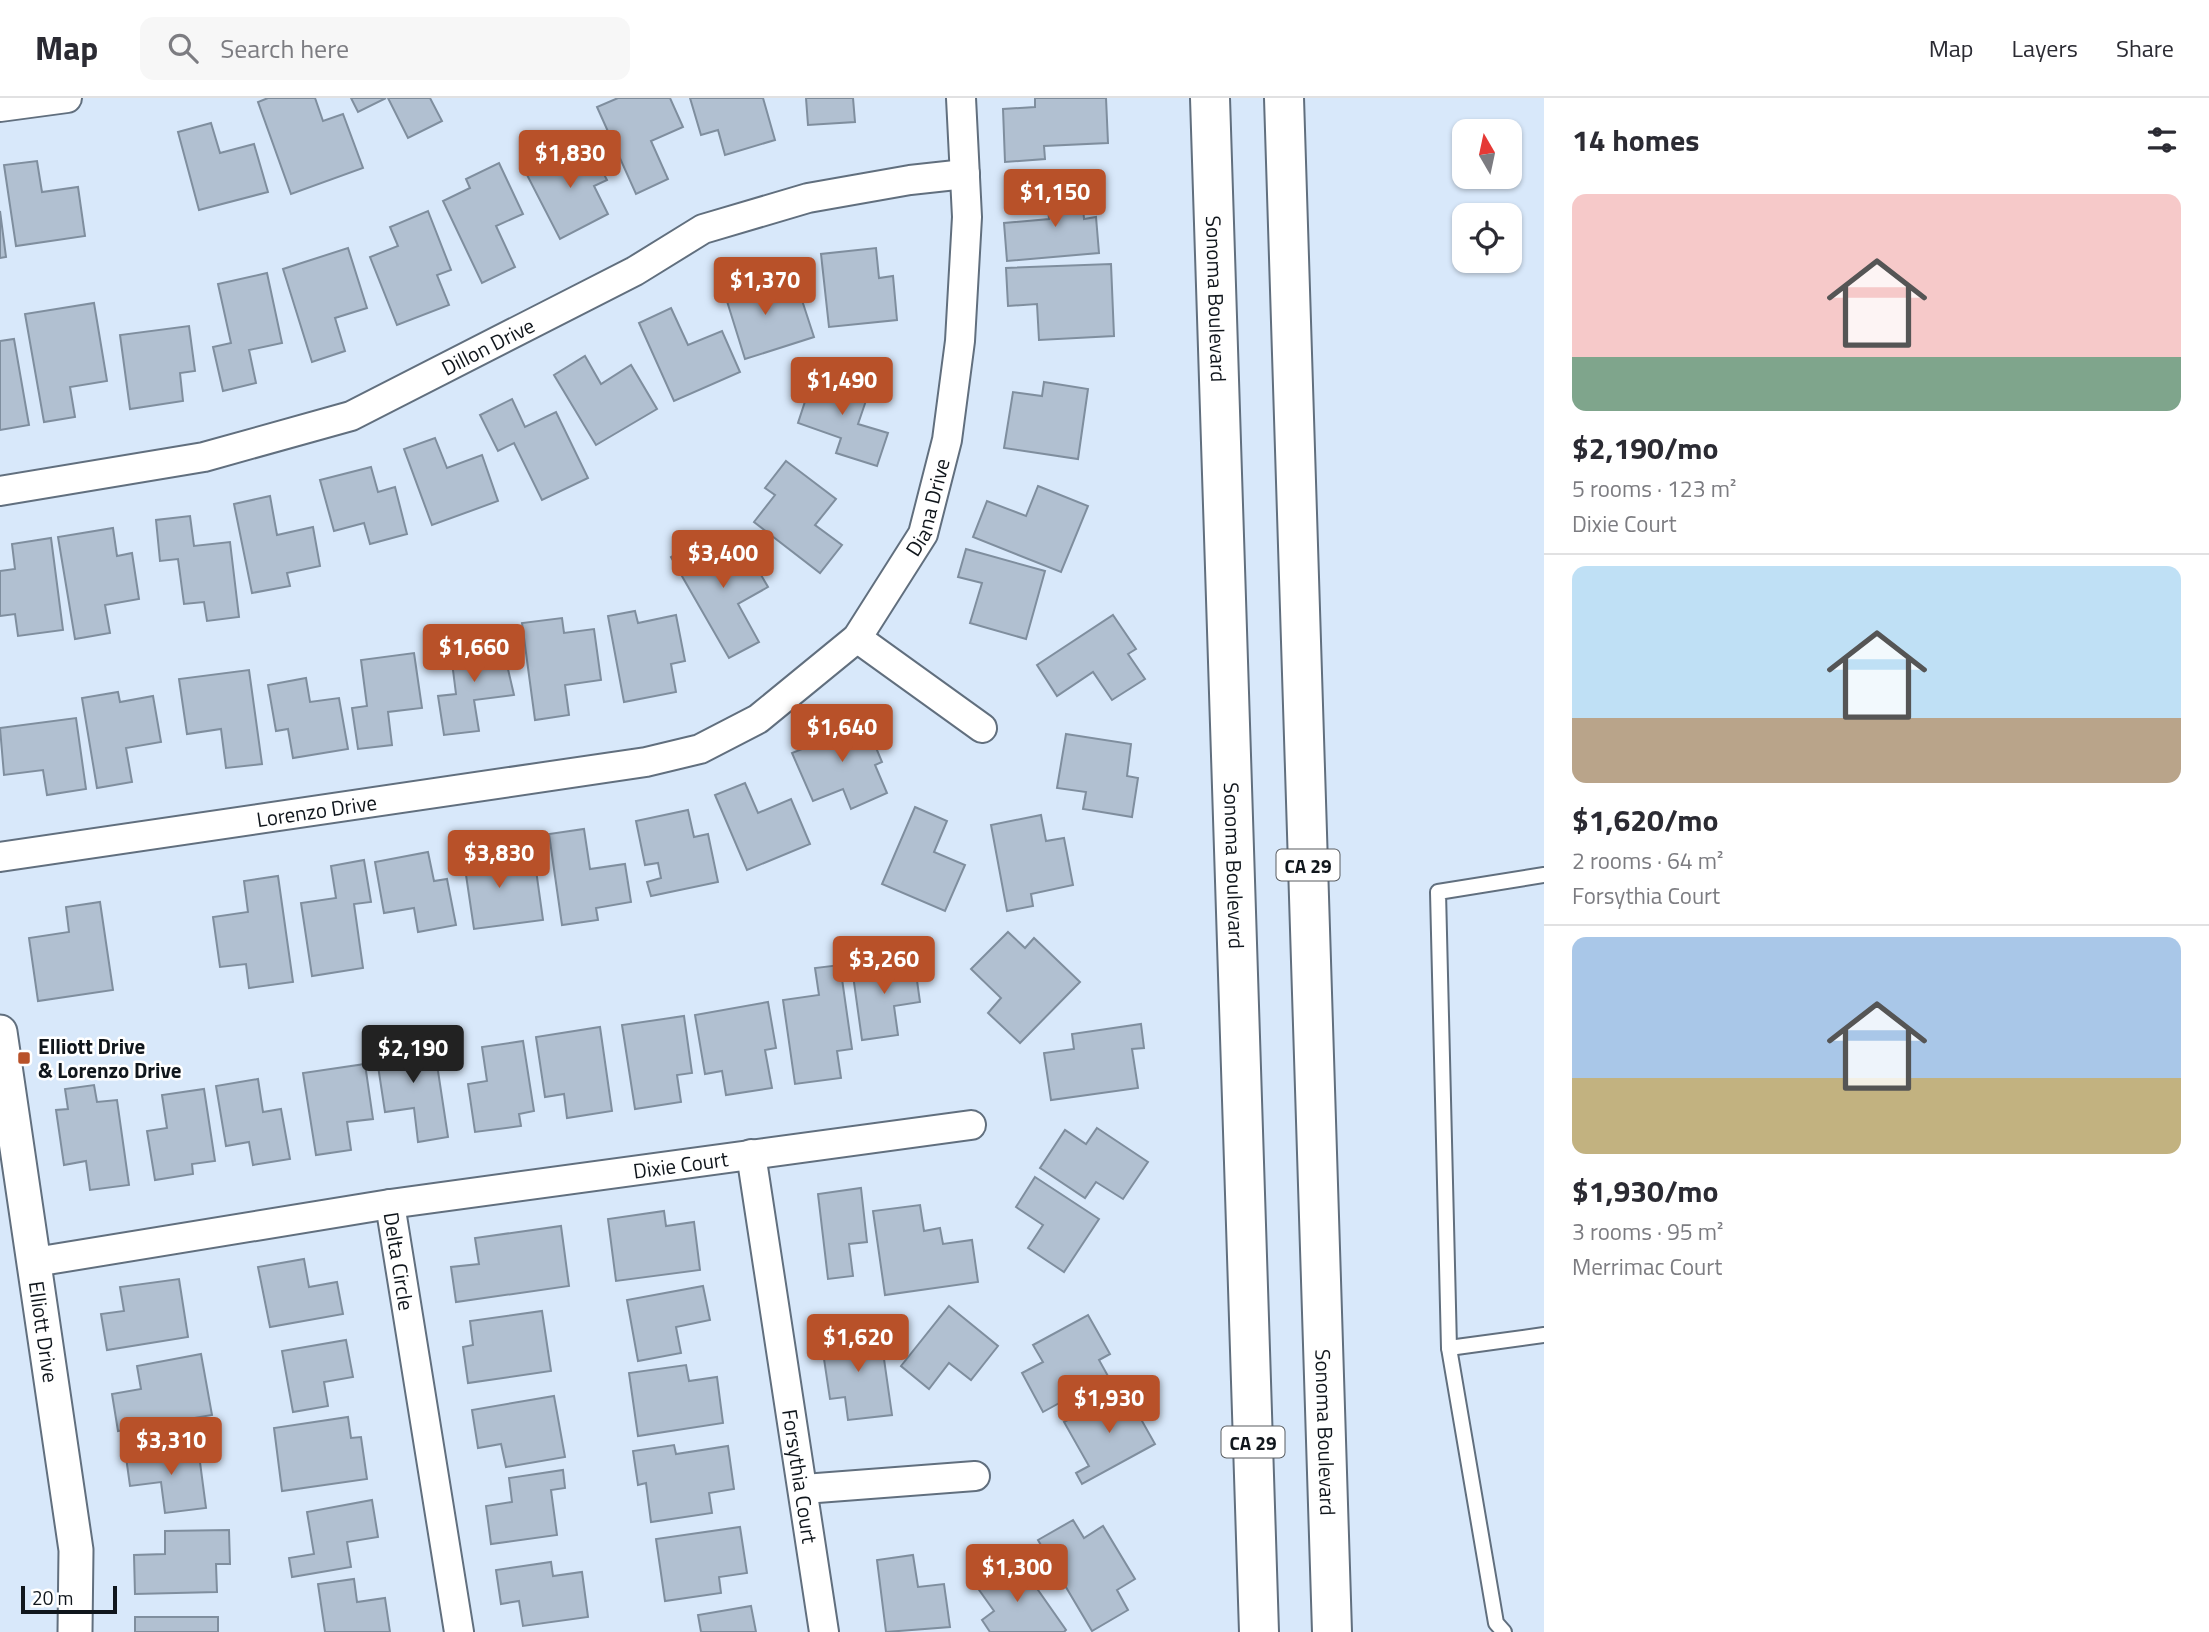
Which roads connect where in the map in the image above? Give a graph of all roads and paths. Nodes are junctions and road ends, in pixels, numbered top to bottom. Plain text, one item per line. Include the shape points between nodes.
1 (67, 98) edge
2 (961, 98) edge
3 (1210, 98) edge
4 (1284, 98) edge
5 (0, 107) edge
6 (965, 174) junction
7 (0, 491) edge
8 (857, 638) junction
9 (982, 728) dead end
10 (633, 764) joint
11 (0, 857) edge
12 (1544, 875) edge
13 (0, 1032) edge
14 (971, 1125) dead end
15 (751, 1154) junction
16 (390, 1204) junction
17 (35, 1262) junction
18 (1544, 1335) edge
19 (1449, 1348) junction
20 (975, 1476) dead end
21 (804, 1489) junction
22 (75, 1632) edge
23 (459, 1632) edge
24 (824, 1632) edge
25 (1259, 1632) edge
26 (1332, 1632) edge
27 (1504, 1632) edge

1 - 5 street
2 - 6 street, Diana Drive
3 - 25 highway, Sonoma Boulevard / CA 29
4 - 26 highway, Sonoma Boulevard / CA 29
6 - 7 street, Dillon Drive via 808,198 703,229 635,271 351,416 204,457
6 - 8 street, Diana Drive via 960,341 947,440 923,534
8 - 9 street
8 - 10 street, Diana Drive via 758,719 700,749
10 - 11 street, Lorenzo Drive
12 - 19 lane via 1438,892
13 - 17 street, Elliott Drive
14 - 15 street, Dixie Court
15 - 16 street, Dixie Court
15 - 21 street, Forsythia Court
16 - 17 street, Delta Circle
16 - 23 street, Delta Circle
17 - 22 street, Elliott Drive via 76,1550
18 - 19 lane
19 - 27 lane via 1496,1623
20 - 21 street
21 - 24 street, Forsythia Court

